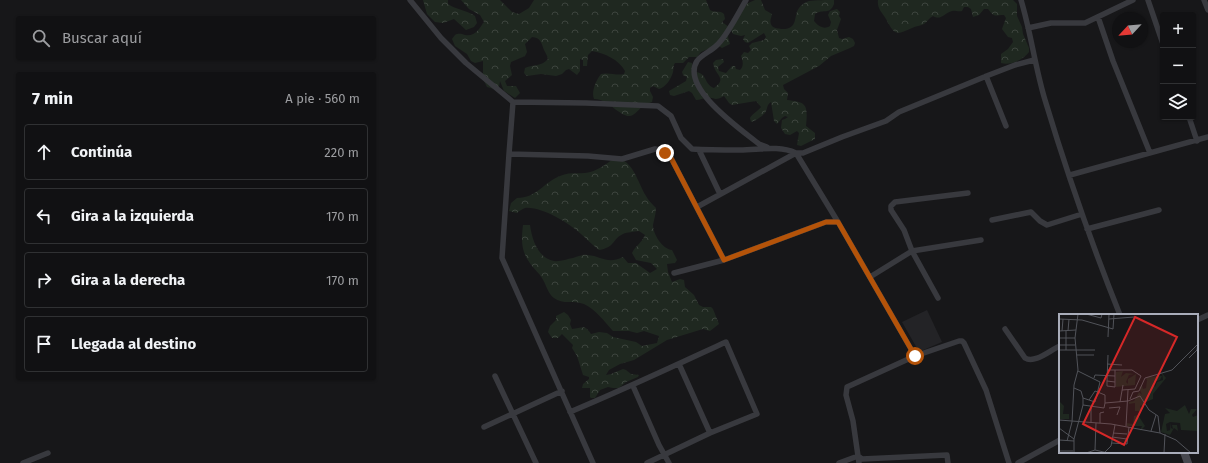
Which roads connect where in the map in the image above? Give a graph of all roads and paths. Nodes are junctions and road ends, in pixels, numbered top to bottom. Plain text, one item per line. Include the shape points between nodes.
1 (410, 0) edge
2 (746, 0) edge
3 (1021, 0) edge
4 (1133, 0) edge
5 (1148, 0) edge
6 (1204, 0) edge
7 (1208, 10) edge
8 (1098, 18) junction
9 (1028, 28) junction
10 (1160, 35) edge
11 (1034, 60) junction
12 (986, 76) junction
13 (513, 102) junction
14 (1190, 120) edge
15 (1006, 126) dead end
16 (1208, 137) edge
17 (1197, 141) junction
18 (769, 148) junction
19 (699, 150) junction
20 (796, 153) junction
21 (1150, 153) junction
22 (509, 154) junction
23 (1070, 174) junction
24 (968, 193) dead end
25 (720, 194) junction
26 (697, 207) junction
27 (1159, 210) dead end
28 (1082, 214) junction
29 (992, 220) dead end
30 (838, 222) junction
31 (1088, 229) junction
32 (981, 240) dead end
33 (912, 251) junction
34 (724, 260) junction
35 (674, 273) dead end
36 (870, 276) junction
37 (938, 298) dead end
38 (1120, 314) edge
39 (1208, 316) edge
40 (1198, 320) edge
41 (1005, 329) dead end
42 (1059, 347) edge
43 (915, 356) junction
44 (679, 364) junction
45 (495, 376) dead end
46 (633, 386) junction
47 (562, 391) junction
48 (570, 412) junction
49 (513, 413) junction
50 (484, 427) dead end
51 (710, 433) junction
52 (1059, 441) edge
53 (48, 453) dead end
54 (1184, 453) edge
55 (664, 454) junction
56 (858, 456) junction
57 (23, 463) edge
58 (536, 463) edge
59 (593, 463) edge
60 (647, 463) edge
61 (668, 463) edge
62 (838, 463) edge
63 (859, 463) edge
64 (948, 463) edge
65 (1009, 463) edge
66 (1018, 463) edge
67 (1188, 463) edge

1 - 13 street via 441,38 466,63
2 - 18 street via 717,46 697,62 694,73 697,85 706,98 759,144
3 - 9 street
4 - 8 street
5 - 10 street
6 - 7 street
8 - 9 street via 1085,23 1051,23
8 - 21 street
9 - 11 street
11 - 12 street
11 - 23 street
12 - 15 street
12 - 20 street via 899,112 886,121 803,153
13 - 19 street via 658,106 671,116 684,143 692,149
13 - 22 street
14 - 17 street
16 - 17 street
17 - 21 street
18 - 19 street
18 - 20 street
19 - 25 street
20 - 25 street
20 - 30 street
21 - 23 street
22 - 26 street via 622,159 660,150 671,158
22 - 47 street via 502,258
23 - 28 street
24 - 33 street via 893,204 891,210 904,230
25 - 26 street
26 - 34 street
27 - 31 street
28 - 29 street via 1047,225 1031,212
28 - 31 street
30 - 34 street via 826,222
30 - 36 street
31 - 38 street
32 - 33 street
33 - 36 street
33 - 37 street
34 - 35 street
36 - 43 street
39 - 40 street
41 - 42 street via 1024,358 1028,360 1035,360
43 - 56 street via 847,387 846,395
43 - 65 street via 958,341 964,343 986,390
44 - 46 street
44 - 51 street
44 - 51 street via 726,342 758,414
45 - 49 street
46 - 48 street
46 - 55 street
47 - 48 street
47 - 49 street
48 - 59 street
49 - 50 street
49 - 58 street
51 - 55 street
52 - 66 street
53 - 57 street
54 - 67 street
55 - 60 street
55 - 61 street
56 - 62 street
56 - 63 street
56 - 64 street via 862,459 947,455

